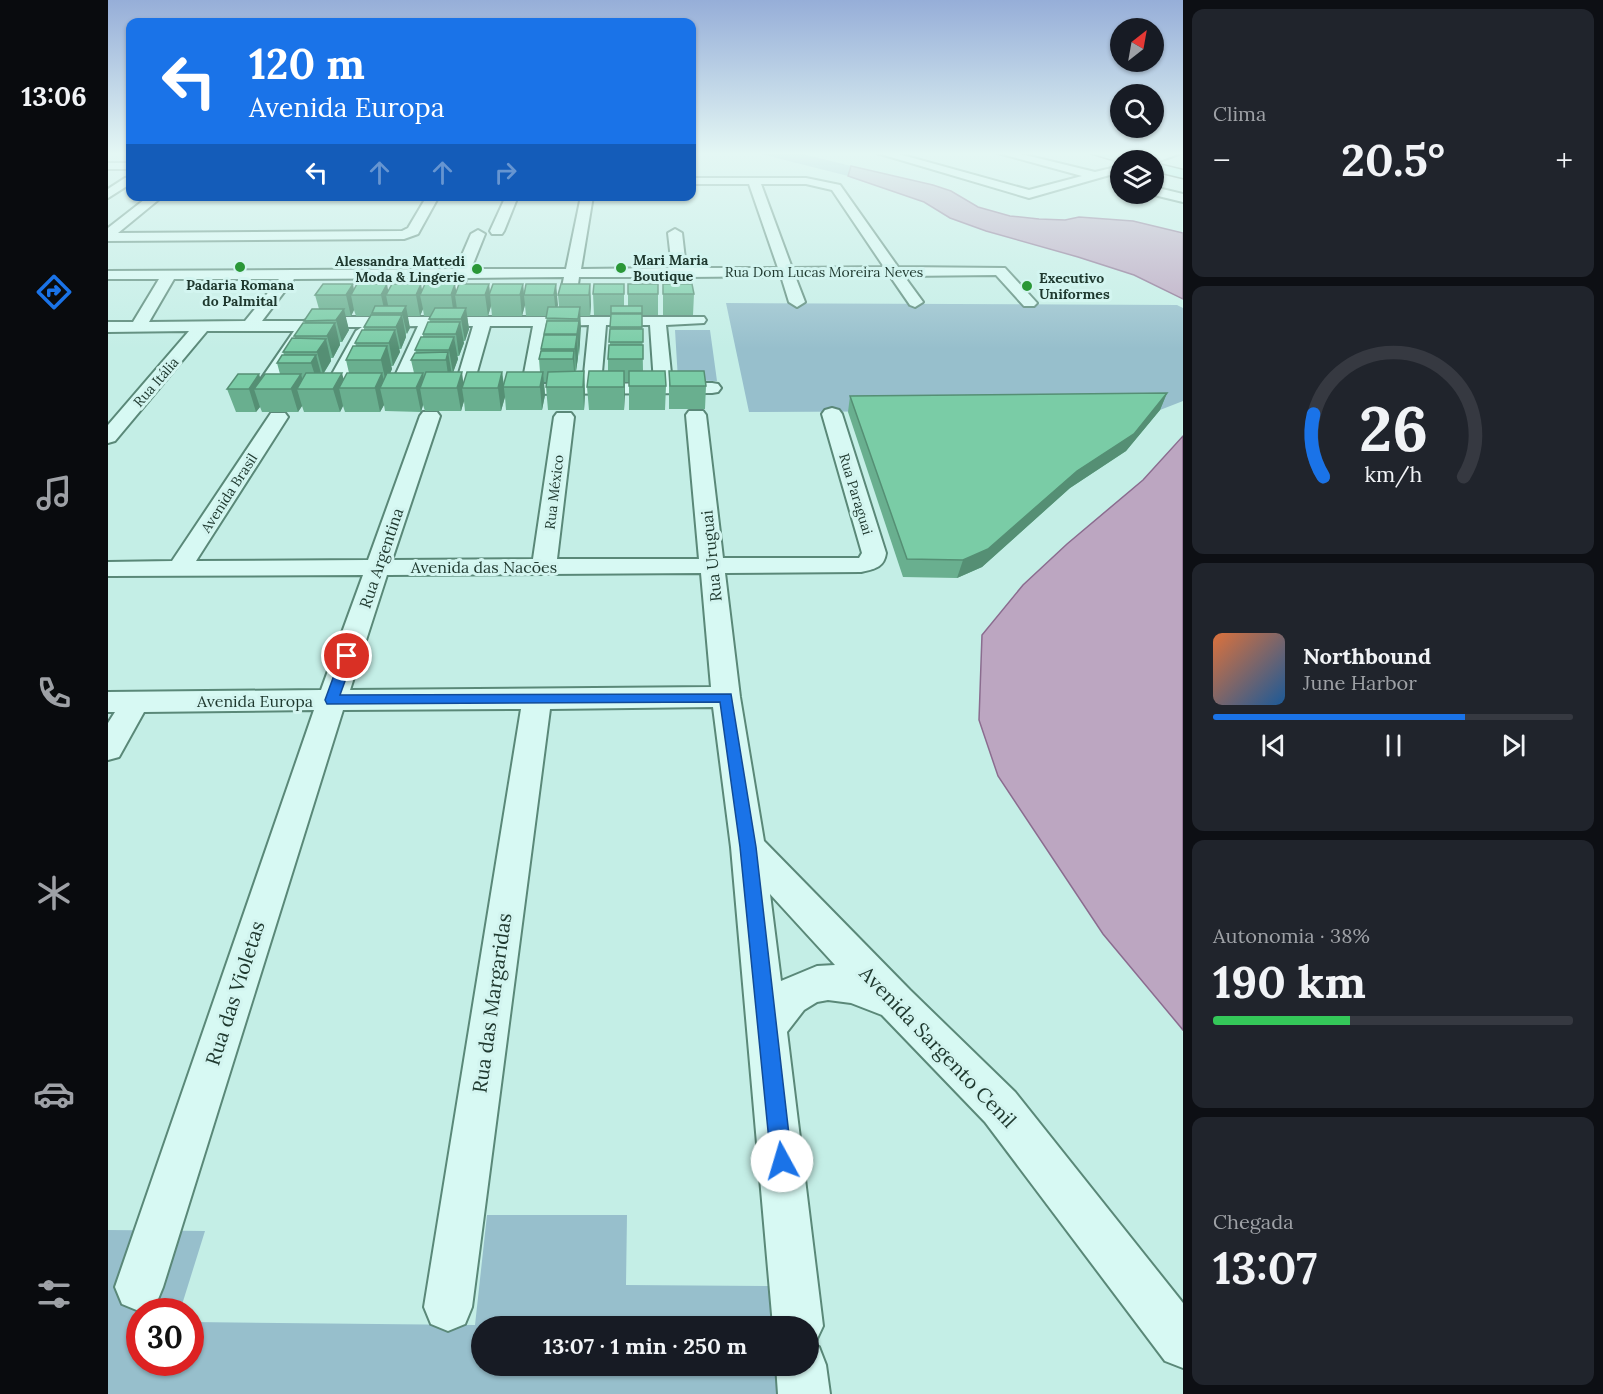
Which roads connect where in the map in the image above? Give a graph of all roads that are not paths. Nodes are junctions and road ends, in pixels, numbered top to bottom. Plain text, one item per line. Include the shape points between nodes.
1 (130, 218) edge
2 (420, 218) edge
3 (503, 218) edge
4 (583, 218) edge
5 (767, 218) edge
6 (859, 218) edge
7 (497, 231) dead end
8 (675, 233) dead end
9 (478, 234) dead end
10 (108, 236) edge
11 (291, 236) junction
12 (372, 245) junction
13 (894, 271) junction
14 (680, 272) junction
15 (786, 272) junction
16 (572, 273) junction
17 (290, 274) junction
18 (462, 274) junction
19 (108, 275) edge
20 (169, 275) junction
21 (257, 275) junction
22 (350, 279) junction
23 (683, 302) edge
24 (797, 302) dead end
25 (915, 302) dead end
26 (450, 303) edge
27 (567, 303) edge
28 (1029, 303) dead end
29 (658, 320) junction
30 (698, 320) dead end
31 (428, 321) junction
32 (483, 321) junction
33 (542, 321) junction
34 (597, 321) junction
35 (370, 322) junction
36 (203, 326) junction
37 (250, 326) junction
38 (306, 326) junction
39 (108, 327) edge
40 (138, 327) junction
41 (592, 388) junction
42 (663, 388) junction
43 (712, 388) dead end
44 (530, 389) junction
45 (419, 390) edge
46 (441, 390) edge
47 (463, 390) junction
48 (353, 391) edge
49 (375, 391) edge
50 (397, 391) junction
51 (331, 392) junction
52 (832, 414) dead end
53 (696, 415) edge
54 (430, 416) edge
55 (279, 417) edge
56 (564, 417) edge
57 (108, 437) edge
58 (861, 565) joint
59 (712, 566) junction
60 (544, 567) junction
61 (378, 568) junction
62 (108, 569) edge
63 (179, 569) junction
64 (726, 697) junction
65 (537, 699) junction
66 (332, 700) junction
67 (121, 702) edge
68 (108, 749) edge
69 (748, 847) junction
70 (896, 1003) junction
71 (768, 1027) junction
72 (139, 1287) dead end
73 (448, 1307) dead end
74 (797, 1316) edge
75 (1183, 1343) edge
76 (802, 1376) edge
77 (804, 1394) edge

1 - 10 street
2 - 12 street via 413,231
3 - 7 street
4 - 16 street
5 - 15 street
6 - 13 street
8 - 14 street
9 - 18 street
10 - 11 street
11 - 12 street
11 - 21 street
12 - 22 street
13 - 15 street, Rua Dom Lucas Moreira Neves
13 - 25 street
13 - 28 street, Rua Dom Lucas Moreira Neves via 1000,271
14 - 15 street, Rua Dom Lucas Moreira Neves
14 - 16 street, Rua Dom Lucas Moreira Neves
14 - 23 street
15 - 24 street
16 - 18 street, Rua Dom Lucas Moreira Neves
16 - 27 street
17 - 21 street, Rua Dom Lucas Moreira Neves
17 - 22 street, Rua Dom Lucas Moreira Neves
17 - 37 street
18 - 22 street, Rua Dom Lucas Moreira Neves
18 - 26 street
19 - 20 street, Rua Dom Lucas Moreira Neves
20 - 21 street, Rua Dom Lucas Moreira Neves
20 - 40 street
29 - 30 street
29 - 34 street
29 - 42 street
31 - 32 street
31 - 35 street
31 - 50 street
32 - 33 street
32 - 47 street
33 - 34 street
33 - 44 street
34 - 41 street
35 - 38 street via 316,322
35 - 51 street
36 - 37 street
36 - 40 street
36 - 57 street, Rua Itália
37 - 38 street
38 - 51 street via 267,389
39 - 40 street
41 - 42 street
41 - 44 street
42 - 43 street
44 - 47 street
45 - 50 street
46 - 47 street
48 - 51 street
49 - 50 street
52 - 58 street, Rua Paraguai via 874,553 873,561
53 - 59 street, Rua Uruguai
54 - 61 street, Rua Argentina
55 - 63 street, Avenida Brasil
56 - 60 street, Rua México
58 - 59 street, Avenida das Nacões
59 - 60 street, Avenida das Nacões
59 - 64 street, Rua Uruguai
60 - 61 street, Avenida das Nacões
61 - 63 street, Avenida das Nacões
61 - 66 street, Rua Argentina
62 - 63 street, Avenida das Nacões
64 - 65 street, Avenida Europa
64 - 69 street, Rua Uruguai
65 - 66 street, Avenida Europa
65 - 73 street, Rua das Margaridas
66 - 67 street, Avenida Europa
66 - 72 street, Rua das Violetas
67 - 68 street
69 - 70 street, Avenida Sargento Cenil
69 - 71 street, Rua Uruguai
70 - 71 street via 856,984 822,981 793,994
70 - 75 street, Avenida Sargento Cenil via 1000,1107
71 - 74 street, Rua Uruguai
76 - 77 street

